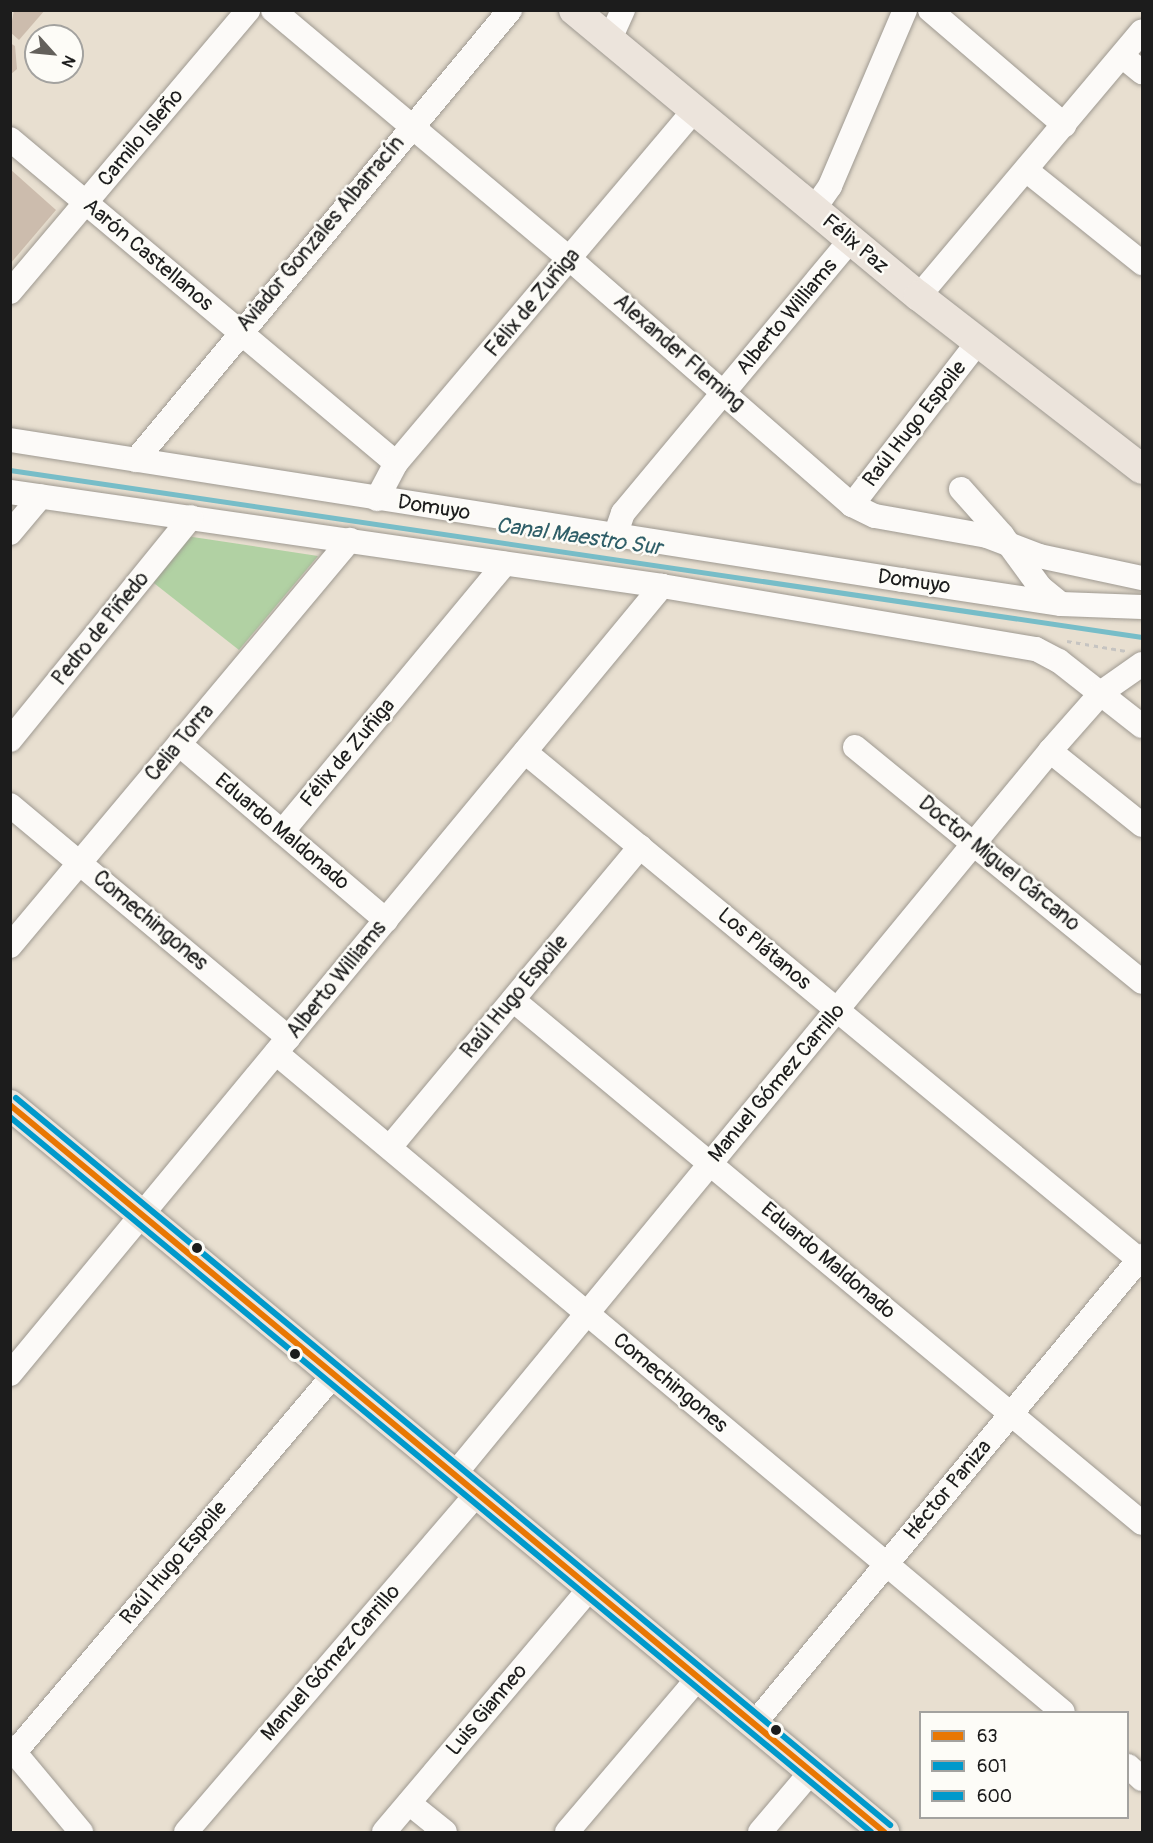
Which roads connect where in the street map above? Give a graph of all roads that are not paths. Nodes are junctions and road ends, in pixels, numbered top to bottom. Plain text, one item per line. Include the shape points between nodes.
1 (248, 10) edge
2 (273, 10) edge
3 (510, 10) edge
4 (574, 10) edge
5 (623, 10) edge
6 (905, 10) edge
7 (930, 10) edge
8 (1143, 31) edge
9 (610, 39) junction
10 (1122, 56) junction
11 (1143, 72) edge
12 (694, 110) junction
13 (412, 125) junction
14 (1064, 125) junction
15 (10, 139) edge
16 (1026, 170) junction
17 (87, 203) junction
18 (814, 209) junction
19 (850, 240) junction
20 (571, 260) junction
21 (1143, 263) edge
22 (10, 292) edge
23 (919, 296) junction
24 (239, 332) junction
25 (978, 342) junction
26 (724, 392) junction
27 (10, 440) edge
28 (136, 460) junction
29 (396, 463) junction
30 (1143, 469) edge
31 (961, 489) dead end
32 (10, 492) edge
33 (41, 496) junction
34 (376, 499) junction
35 (852, 505) junction
36 (191, 517) junction
37 (10, 532) edge
38 (615, 536) junction
39 (350, 540) junction
40 (1010, 544) junction
41 (506, 563) junction
42 (1143, 578) edge
43 (662, 586) junction
44 (1061, 604) junction
45 (1143, 607) edge
46 (1143, 664) edge
47 (1102, 692) junction
48 (1143, 726) edge
49 (10, 740) edge
50 (179, 744) junction
51 (855, 747) dead end
52 (1050, 751) junction
53 (525, 752) junction
54 (10, 804) edge
55 (1143, 825) edge
56 (282, 831) junction
57 (975, 843) junction
58 (640, 847) junction
59 (80, 862) junction
60 (386, 920) junction
61 (10, 946) edge
62 (1143, 982) edge
63 (513, 1000) junction
64 (837, 1010) junction
65 (283, 1045) junction
66 (10, 1105) edge
67 (390, 1147) junction
68 (710, 1164) junction
69 (143, 1214) junction
70 (1142, 1259) edge
71 (587, 1313) junction
72 (15, 1359) edge
73 (334, 1375) junction
74 (1011, 1414) junction
75 (454, 1475) junction
76 (477, 1494) junction
77 (1143, 1523) edge
78 (886, 1564) junction
79 (590, 1588) junction
80 (698, 1678) junction
81 (1062, 1711) edge
82 (754, 1724) junction
83 (13, 1750) edge
84 (1129, 1767) edge
85 (811, 1772) junction
86 (1143, 1779) edge
87 (409, 1803) junction
88 (81, 1833) edge
89 (186, 1833) edge
90 (384, 1833) edge
91 (445, 1833) edge
92 (567, 1833) edge
93 (760, 1833) edge
94 (884, 1833) edge

1 - 17 street, Camilo Isleño
2 - 13 street, Alexander Fleming
3 - 13 street, Aviador Gonzales Albarracín
4 - 9 main road, Félix Paz
5 - 9 street
6 - 18 street via 830,186
7 - 14 street
8 - 10 street
9 - 12 main road, Félix Paz
10 - 11 street
10 - 14 street
12 - 18 main road, Félix Paz
12 - 20 street, Félix de Zuñiga
13 - 20 street, Alexander Fleming
13 - 24 street, Aviador Gonzales Albarracín
14 - 16 street
15 - 17 street, Aarón Castellanos
16 - 21 street
16 - 23 street
17 - 22 street, Camilo Isleño
17 - 24 street, Aarón Castellanos
18 - 19 main road, Félix Paz
19 - 23 main road, Félix Paz
19 - 26 street, Alberto Williams
20 - 26 street, Alexander Fleming
20 - 29 street, Félix de Zuñiga
23 - 25 main road, Félix Paz
24 - 28 street, Aviador Gonzales Albarracín
24 - 29 street, Aarón Castellanos
25 - 30 main road, Félix Paz
25 - 35 street, Raúl Hugo Espoile
26 - 35 street, Alexander Fleming
26 - 38 street, Alberto Williams via 623,513
27 - 28 street, Domuyo
28 - 34 street, Domuyo
29 - 34 street, Félix de Zuñiga
31 - 40 street
32 - 33 street, Domuyo
33 - 36 street, Domuyo
33 - 37 street
34 - 38 street, Domuyo
35 - 40 street, Alexander Fleming via 875,516
36 - 39 street, Domuyo
36 - 49 street, Pedro de Piñedo
38 - 44 street, Domuyo
39 - 41 street, Domuyo
39 - 50 street, Celia Torra
40 - 42 street, Alexander Fleming via 1039,556
40 - 44 street via 1040,587
41 - 43 street, Domuyo
41 - 56 street, Félix de Zuñiga
43 - 47 street, Domuyo via 1036,649
43 - 53 street, Alberto Williams
44 - 45 street, Domuyo
46 - 47 street, Manuel Gómez Carrillo
47 - 48 street, Domuyo
47 - 52 street, Manuel Gómez Carrillo
50 - 56 street, Eduardo Maldonado
50 - 59 street, Celia Torra
51 - 57 street, Doctor Miguel Cárcano
52 - 55 street
52 - 57 street, Manuel Gómez Carrillo
53 - 58 street, Los Plátanos
53 - 60 street, Alberto Williams
54 - 59 street, Comechingones
56 - 60 street, Eduardo Maldonado
57 - 62 street, Doctor Miguel Cárcano
57 - 64 street, Manuel Gómez Carrillo
58 - 63 street, Raúl Hugo Espoile
58 - 64 street, Los Plátanos
59 - 61 street, Celia Torra
59 - 65 street, Comechingones
60 - 65 street, Alberto Williams
63 - 67 street, Raúl Hugo Espoile
63 - 68 street, Eduardo Maldonado
64 - 68 street, Manuel Gómez Carrillo
64 - 70 street, Los Plátanos
65 - 67 street, Comechingones
65 - 69 street, Alberto Williams
66 - 69 main road
67 - 71 street, Comechingones
68 - 71 street, Manuel Gómez Carrillo
68 - 74 street, Eduardo Maldonado
69 - 72 street, Alberto Williams
69 - 73 main road
70 - 74 street, Héctor Paniza
71 - 75 street, Manuel Gómez Carrillo
71 - 78 street, Comechingones
73 - 75 main road
73 - 83 street, Raúl Hugo Espoile
74 - 77 street, Eduardo Maldonado
74 - 78 street, Héctor Paniza
75 - 76 main road
76 - 79 main road
76 - 89 street, Manuel Gómez Carrillo
78 - 81 street, Comechingones
78 - 82 street, Héctor Paniza
79 - 80 main road
79 - 87 street, Luis Gianneo
80 - 82 main road
80 - 92 street
82 - 85 main road
83 - 88 street
84 - 86 street
85 - 93 street
85 - 94 main road
87 - 90 street, Luis Gianneo
87 - 91 street

